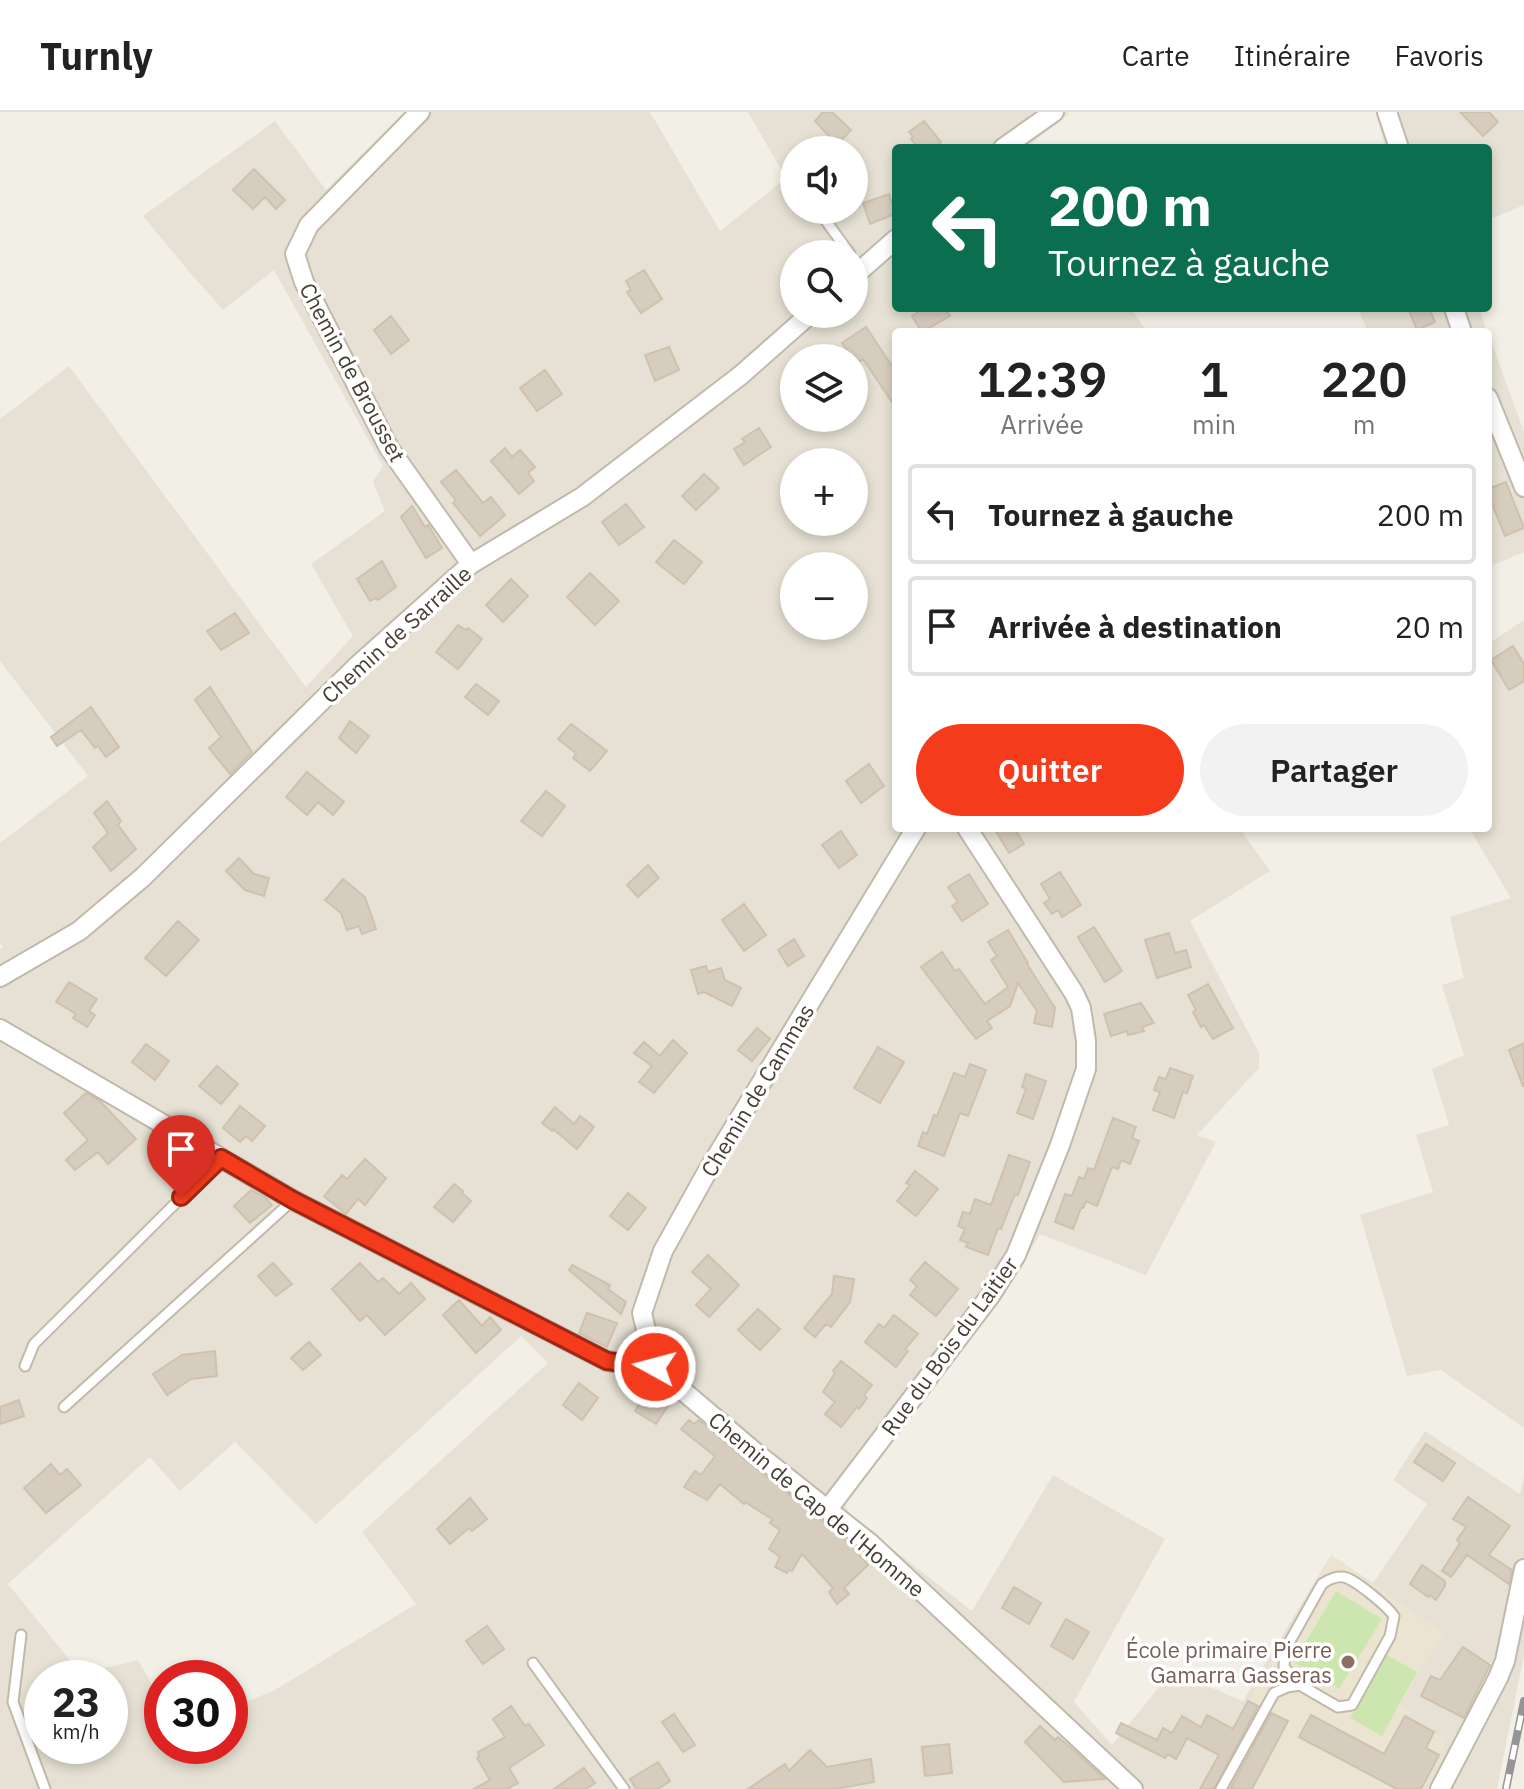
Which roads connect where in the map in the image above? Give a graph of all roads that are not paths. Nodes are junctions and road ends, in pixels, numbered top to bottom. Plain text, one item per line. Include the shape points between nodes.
1 (420, 112) edge
2 (1054, 112) edge
3 (1387, 112) edge
4 (1009, 144) edge
5 (1398, 144) edge
6 (892, 242) edge
7 (868, 260) edge
8 (794, 328) edge
9 (1492, 406) edge
10 (1518, 455) edge
11 (1524, 487) edge
12 (471, 564) junction
13 (914, 832) edge
14 (970, 832) edge
15 (0, 977) edge
16 (0, 1029) edge
17 (221, 1158) junction
18 (293, 1200) junction
19 (25, 1366) dead end
20 (655, 1367) junction
21 (64, 1407) dead end
22 (828, 1509) junction
23 (1524, 1569) edge
24 (21, 1635) dead end
25 (533, 1663) dead end
26 (1300, 1685) junction
27 (45, 1789) edge
28 (624, 1789) edge
29 (1133, 1789) edge
30 (1221, 1789) edge
31 (1440, 1789) edge

1 - 12 street, Chemin de Brousset via 309,225 295,254 304,282 389,448
2 - 4 street
3 - 5 street
6 - 7 street
8 - 12 street, Chemin de Sarraille via 582,497
9 - 10 street
10 - 11 street
12 - 15 street, Chemin de Sarraille via 357,666 143,877 79,931
13 - 20 street, Chemin de Cammas via 663,1251 642,1313
14 - 22 street, Rue du Bois du Laitier via 1074,993 1081,1008 1086,1069 1016,1255
16 - 17 street
17 - 18 street
17 - 19 lane via 34,1344
18 - 20 street via 607,1361
18 - 21 lane
20 - 22 street, Chemin de Cap de l'Homme
22 - 29 street, Chemin de Cap de l'Homme
23 - 31 street via 1502,1670
24 - 27 lane via 13,1702
25 - 28 lane
26 - 26 lane via 1338,1707 1352,1705 1390,1636 1394,1616 1388,1606 1345,1577 1322,1584 1285,1650 1284,1667
26 - 30 lane via 1274,1693

